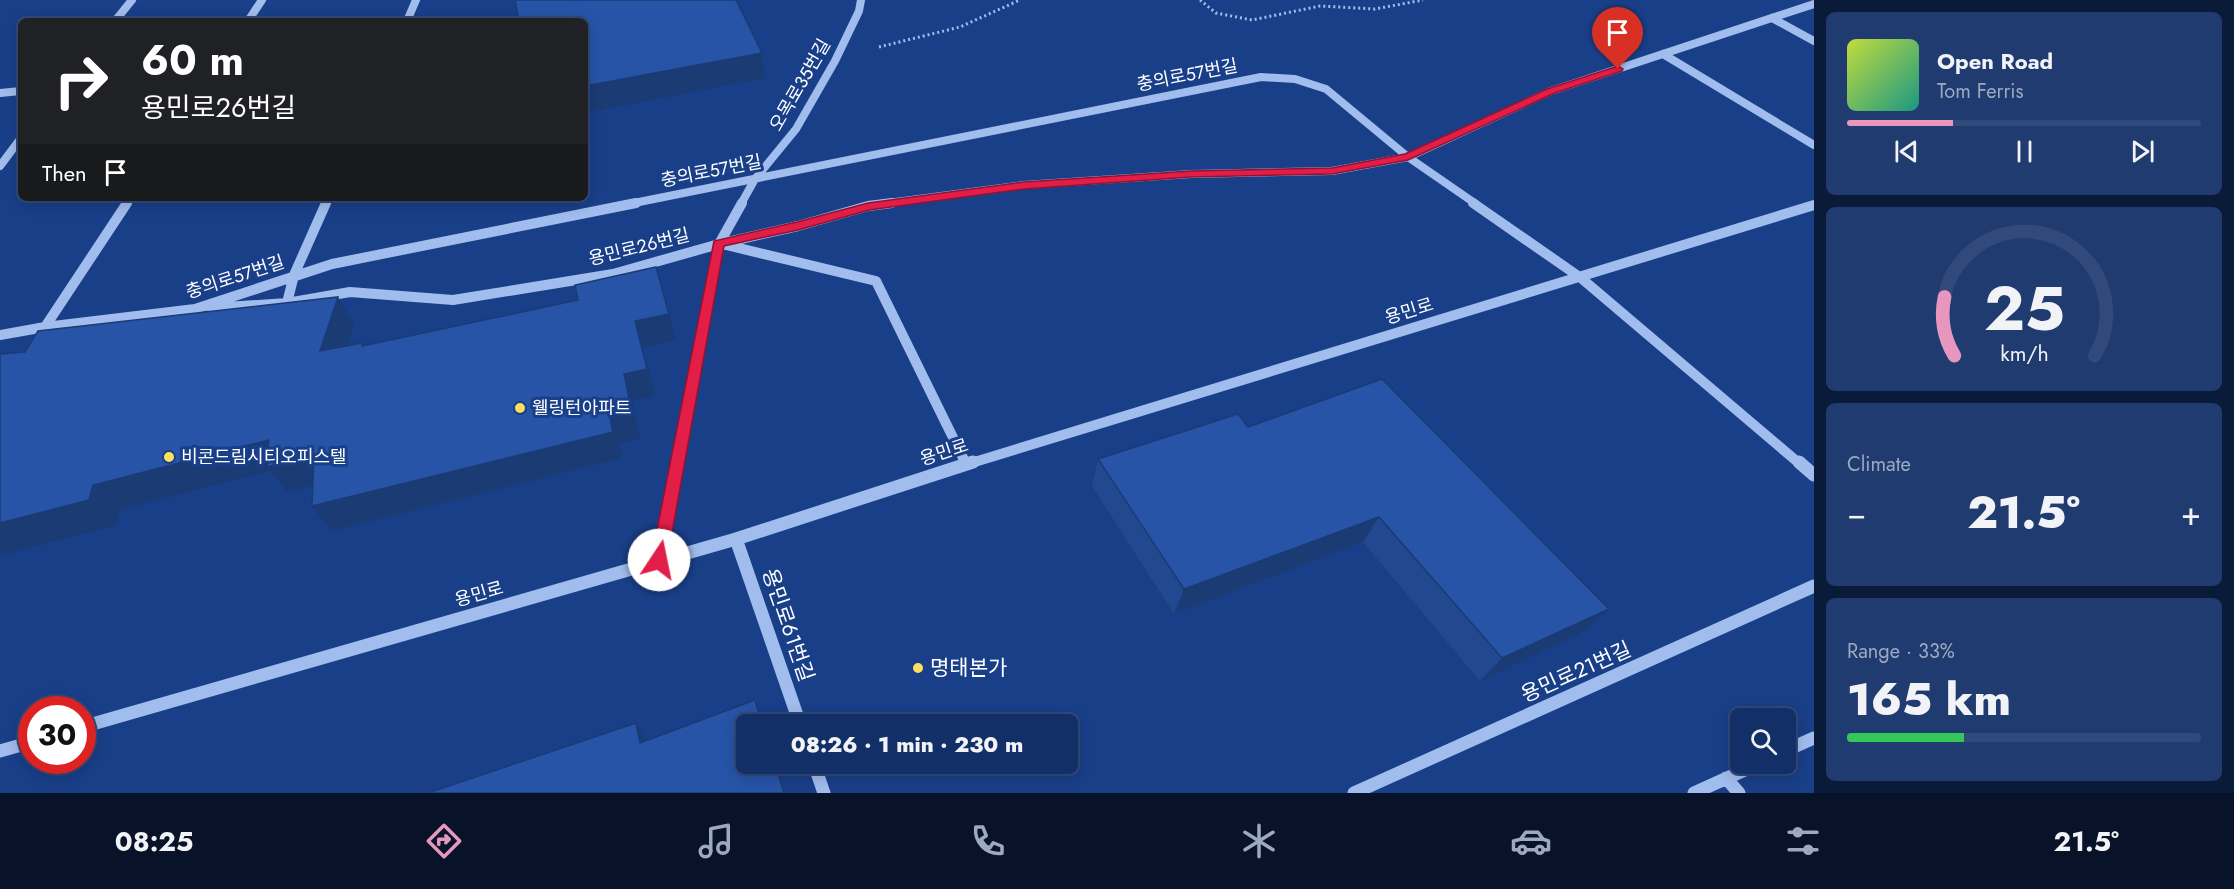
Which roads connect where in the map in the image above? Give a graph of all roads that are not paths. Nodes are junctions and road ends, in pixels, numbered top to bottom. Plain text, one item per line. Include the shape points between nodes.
1 (132, 0) edge
2 (262, 0) edge
3 (416, 0) edge
4 (861, 0) edge
5 (1814, 4) edge
6 (117, 18) edge
7 (250, 18) edge
8 (408, 18) edge
9 (1772, 18) junction
10 (1814, 41) edge
11 (1663, 54) junction
12 (18, 91) edge
13 (0, 93) edge
14 (18, 142) edge
15 (1814, 145) edge
16 (1408, 157) junction
17 (0, 166) edge
18 (755, 179) junction
19 (128, 201) edge
20 (327, 201) edge
21 (1814, 205) edge
22 (719, 244) junction
23 (294, 275) junction
24 (1581, 278) junction
25 (287, 303) junction
26 (195, 309) junction
27 (45, 327) junction
28 (0, 335) edge
29 (966, 464) junction
30 (1814, 476) edge
31 (736, 539) junction
32 (659, 560) junction
33 (1814, 586) edge
34 (797, 714) edge
35 (96, 723) edge
36 (1814, 738) edge
37 (18, 746) edge
38 (1796, 746) edge
39 (0, 751) edge
40 (817, 774) edge
41 (1735, 774) edge
42 (1726, 778) junction
43 (824, 793) edge
44 (1354, 793) edge
45 (1694, 793) edge
46 (1739, 793) edge

1 - 6 street
2 - 7 street
3 - 8 street
4 - 18 street, 오목로35번길 via 835,61 796,129
5 - 9 street, 용민로26번길
9 - 10 street
9 - 11 street, 용민로26번길
11 - 15 street
11 - 16 street, 용민로26번길 via 1551,91
12 - 13 street
14 - 17 street
16 - 18 street, 충의로57번길 via 1326,89 1295,79 1261,77
16 - 22 street, 용민로26번길 via 1332,171 1191,174 1024,185 868,206
16 - 24 street, 충의로57번길
18 - 22 street, 오목로35번길
18 - 23 street, 충의로57번길 via 332,264
19 - 27 street
20 - 23 street
21 - 24 street, 용민로
22 - 25 street, 용민로26번길 via 613,273 453,300 350,292
22 - 29 street via 876,281
22 - 32 street, 오목로35번길
23 - 25 street
23 - 26 street, 충의로57번길
24 - 29 street, 용민로
24 - 30 street, 충의로57번길
25 - 26 street, 용민로26번길
26 - 27 street, 충의로57번길
27 - 28 street, 충의로57번길
29 - 31 street, 용민로
31 - 32 street, 용민로
31 - 34 street, 용민로61번길
32 - 35 street, 용민로
33 - 44 street, 용민로21번길
36 - 38 street
37 - 39 street
40 - 43 street
41 - 42 street
42 - 45 street
42 - 46 street

